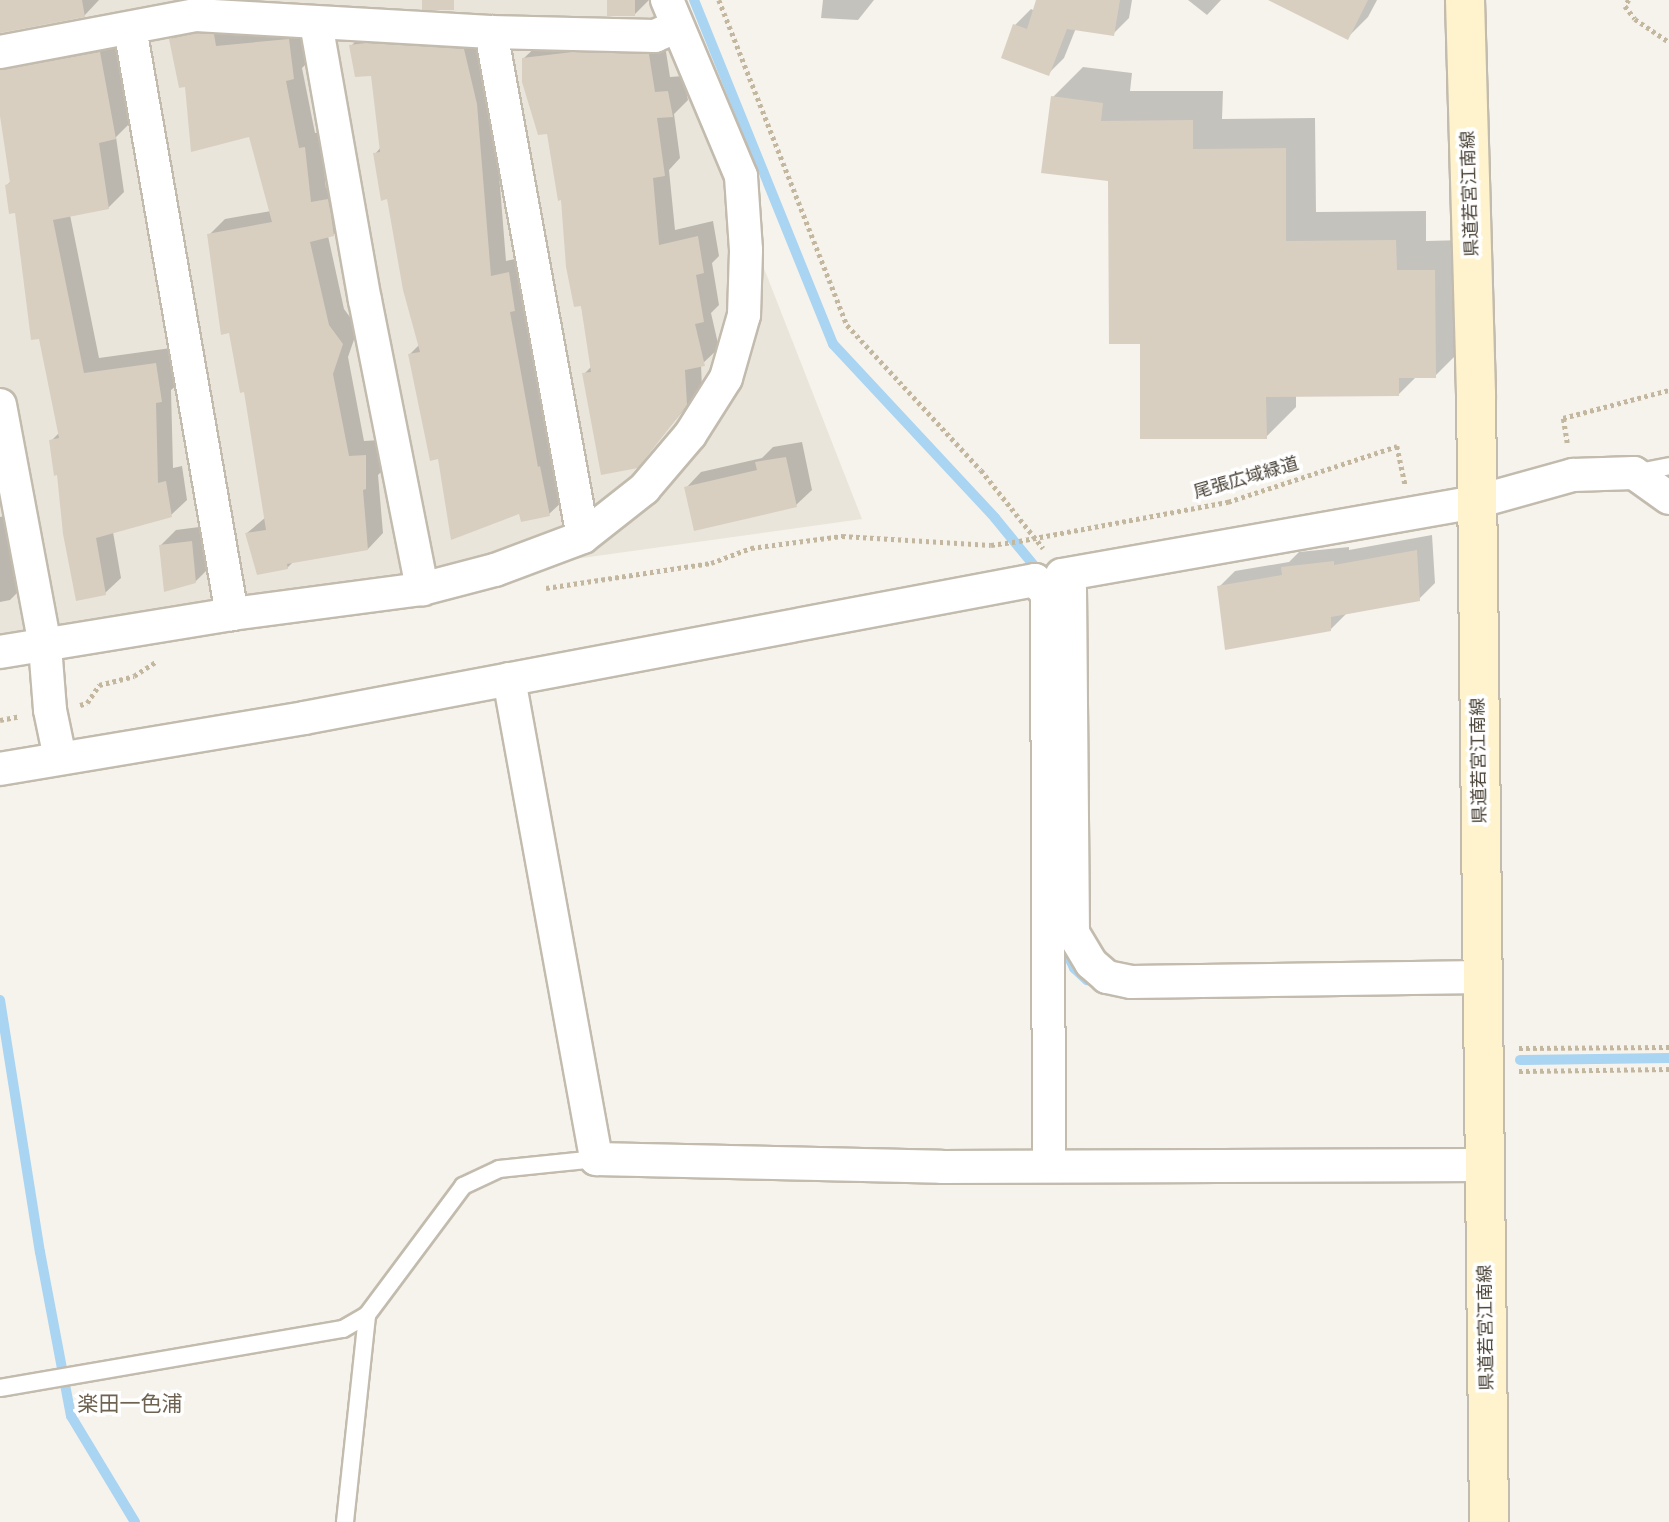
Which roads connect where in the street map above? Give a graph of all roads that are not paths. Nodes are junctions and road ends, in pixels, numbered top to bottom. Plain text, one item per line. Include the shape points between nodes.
1 (1465, 0) edge
2 (672, 13) edge
3 (316, 23) junction
4 (130, 28) junction
5 (491, 32) junction
6 (0, 52) edge
7 (0, 405) edge
8 (1669, 466) edge
9 (1634, 472) junction
10 (1669, 498) edge
11 (1476, 502) junction
12 (583, 537) junction
13 (422, 589) junction
14 (232, 614) junction
15 (45, 646) junction
16 (0, 652) edge
17 (509, 679) junction
18 (60, 758) junction
19 (0, 769) edge
20 (1482, 976) junction
21 (596, 1159) junction
22 (1483, 1165) junction
23 (1049, 1166) junction
24 (367, 1315) junction
25 (0, 1388) edge
26 (345, 1522) edge
27 (1489, 1522) edge

1 - 11 main road, 県道若宮江南線
2 - 5 street via 654,36
2 - 12 street via 741,176 744,315 726,378 690,435 644,489
3 - 4 street via 196,15
3 - 5 street
3 - 13 street
4 - 6 street
4 - 14 street
5 - 12 street
7 - 15 street
8 - 9 lane
9 - 10 street
9 - 11 street via 1573,475
11 - 20 main road, 県道若宮江南線
11 - 20 street via 1062,575 1070,591 1073,933 1091,963 1107,977 1131,982
12 - 13 street via 495,570
13 - 14 street
14 - 15 street
15 - 16 street
15 - 18 street via 50,710
17 - 18 street
17 - 21 street
17 - 23 street via 1035,580 1046,594
18 - 19 street
20 - 22 main road, 県道若宮江南線
21 - 23 street
21 - 24 lane via 499,1168 463,1186
22 - 23 street
22 - 27 main road, 県道若宮江南線
24 - 25 lane via 343,1329
24 - 26 lane

